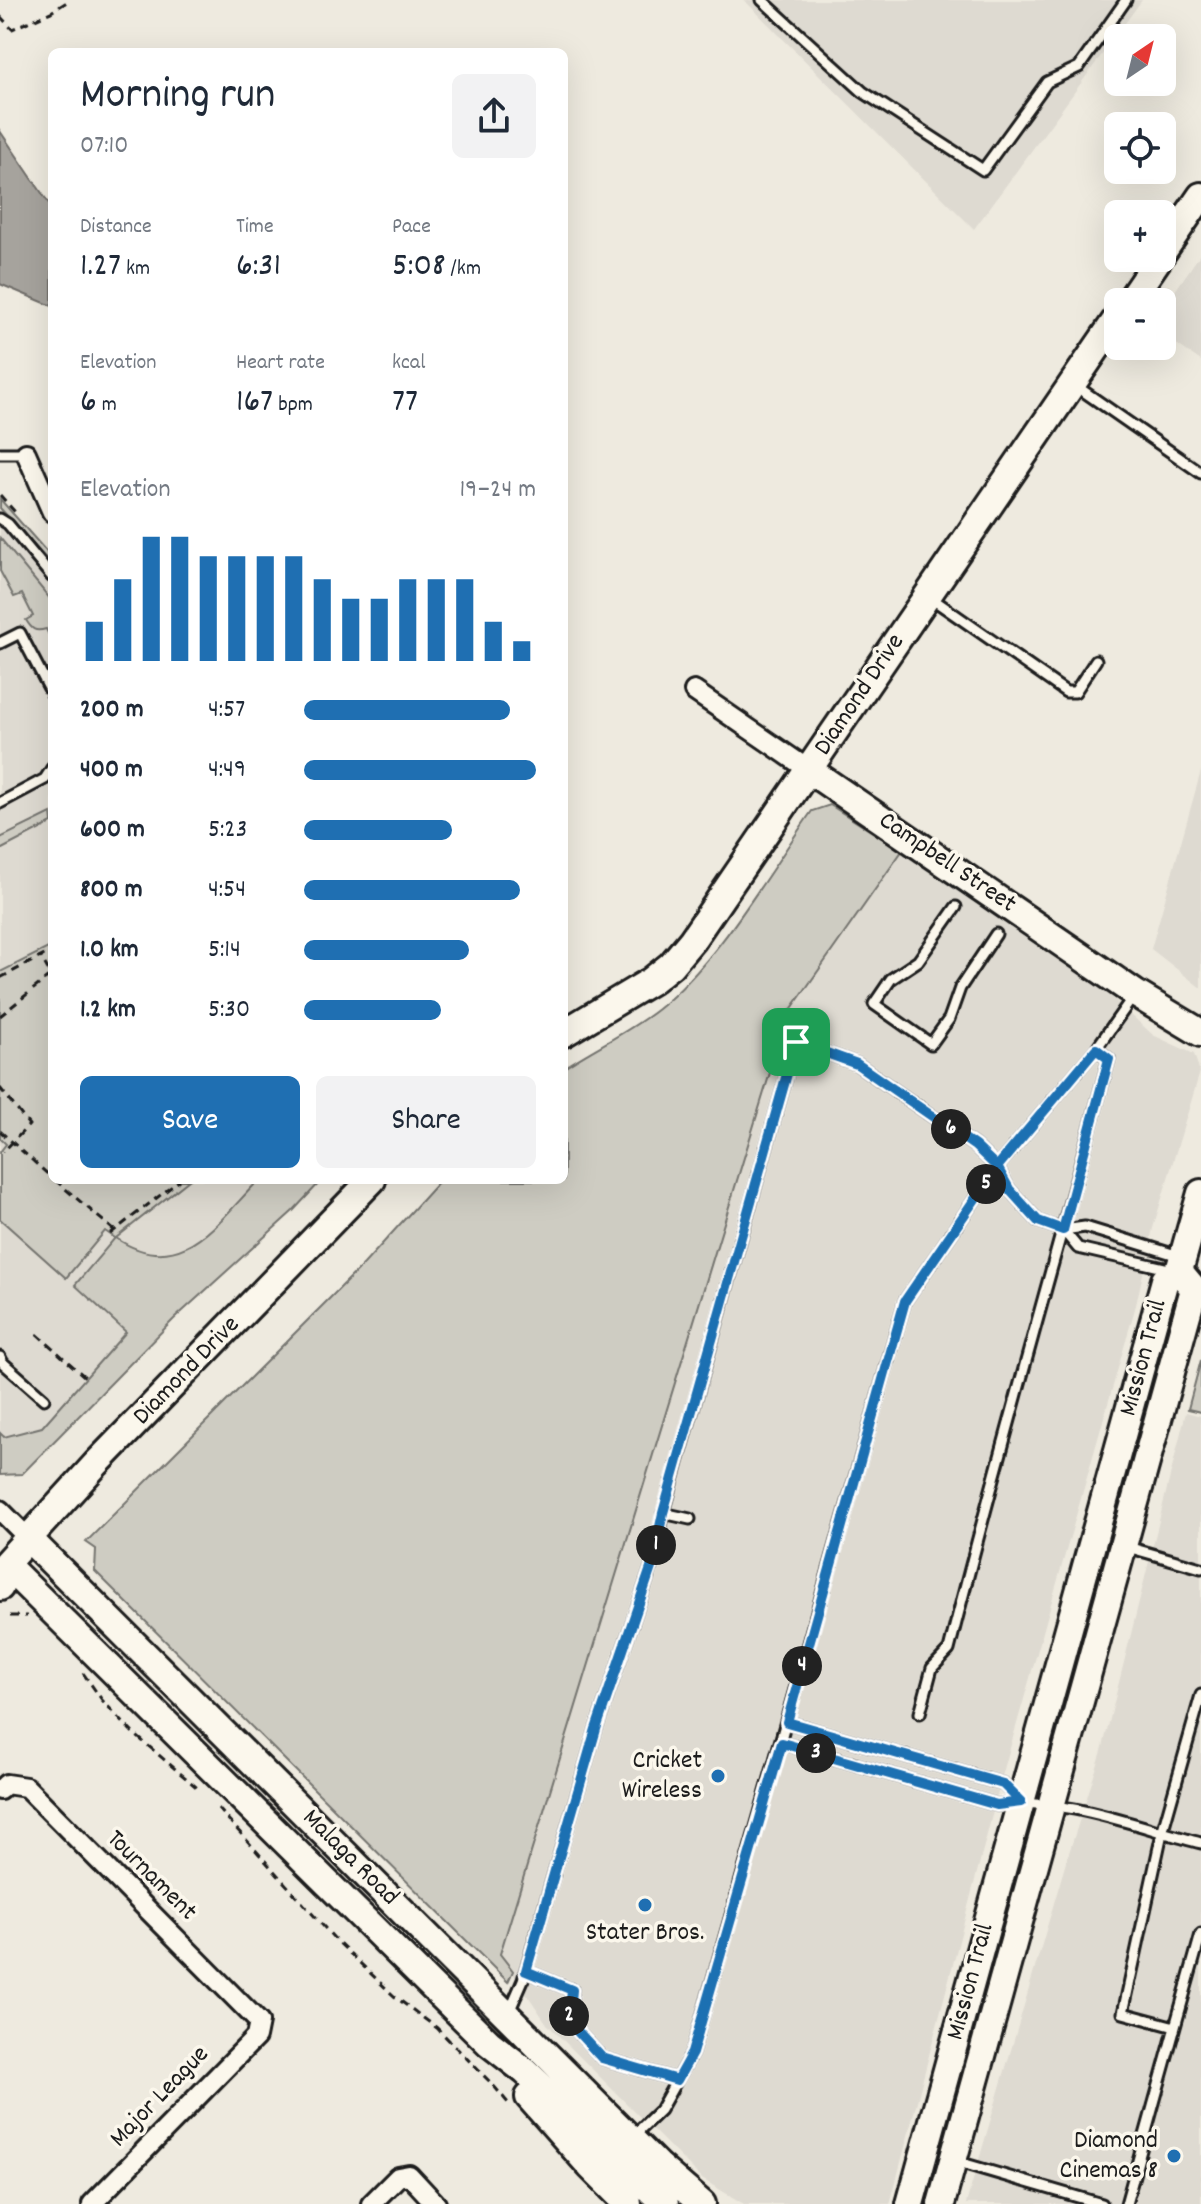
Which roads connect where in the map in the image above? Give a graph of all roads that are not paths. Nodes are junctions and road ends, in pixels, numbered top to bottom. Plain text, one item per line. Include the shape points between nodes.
1 (762, 0) edge
2 (1126, 0) edge
3 (1201, 196) edge
4 (1176, 233) edge
5 (1104, 338) edge
6 (1073, 384) junction
7 (0, 453) edge
8 (26, 453) joint
9 (1201, 473) edge
10 (48, 503) edge
11 (0, 519) edge
12 (48, 572) edge
13 (928, 596) junction
14 (0, 643) edge
15 (1096, 660) dead end
16 (48, 686) edge
17 (694, 691) dead end
18 (809, 770) junction
19 (48, 774) edge
20 (0, 803) edge
21 (956, 907) dead end
22 (996, 934) dead end
23 (1136, 994) junction
24 (568, 1028) edge
25 (1201, 1033) edge
26 (1096, 1049) junction
27 (997, 1167) junction
28 (360, 1184) edge
29 (368, 1184) edge
30 (1201, 1193) edge
31 (347, 1203) junction
32 (1063, 1230) junction
33 (1185, 1257) junction
34 (0, 1357) edge
35 (44, 1399) dead end
36 (0, 1510) edge
37 (663, 1513) junction
38 (690, 1519) dead end
39 (29, 1539) junction
40 (1124, 1546) junction
41 (1201, 1568) edge
42 (1, 1569) edge
43 (1201, 1695) edge
44 (920, 1713) dead end
45 (787, 1722) junction
46 (782, 1743) junction
47 (0, 1790) edge
48 (1021, 1802) junction
49 (1053, 1804) junction
50 (1162, 1833) junction
51 (1201, 1843) edge
52 (1201, 1934) edge
53 (526, 1971) junction
54 (508, 2015) junction
55 (259, 2022) joint
56 (1175, 2027) junction
57 (489, 2043) junction
58 (677, 2080) junction
59 (631, 2138) junction
60 (953, 2161) junction
61 (92, 2204) edge
62 (371, 2204) edge
63 (436, 2204) edge
64 (628, 2204) edge
65 (665, 2204) edge
66 (702, 2204) edge
67 (910, 2204) edge
68 (941, 2204) edge
69 (1102, 2204) edge
70 (1126, 2204) edge

1 - 2 lane via 863,92 983,170 1047,82 1079,67
3 - 4 street
5 - 6 street, Diamond Drive
6 - 9 lane
6 - 13 street, Diamond Drive
7 - 8 lane
8 - 10 street
11 - 12 lane
13 - 15 lane via 1066,692 1075,692
13 - 18 street, Diamond Drive
14 - 16 lane via 20,633
17 - 18 street, Campbell Street
18 - 23 street, Campbell Street
18 - 24 street, Diamond Drive via 671,965 629,997
19 - 20 lane
21 - 22 lane via 918,961 891,979 874,1004 931,1044
23 - 25 street, Campbell Street
23 - 26 lane
26 - 27 lane
26 - 32 lane via 1109,1059
27 - 32 lane via 1038,1221
27 - 37 lane via 857,1064 796,1042
27 - 45 lane via 905,1301
28 - 31 street
29 - 31 street, Diamond Drive
30 - 33 street
31 - 39 street, Diamond Drive
32 - 33 lane via 1085,1227
32 - 33 lane via 1078,1248
32 - 44 lane via 949,1650 932,1668
33 - 40 street, Mission Trail via 1194,1289
33 - 48 street, Mission Trail via 1165,1280
34 - 35 lane
36 - 39 street, Malaga Road
37 - 38 lane
37 - 53 lane via 651,1568 596,1729
39 - 42 street, Diamond Drive
39 - 54 street, Malaga Road
40 - 41 lane
40 - 49 street, Mission Trail
42 - 57 street, Malaga Road
43 - 50 lane
45 - 46 lane
45 - 48 lane via 1003,1784
46 - 48 lane via 997,1805
46 - 58 lane via 692,2053
47 - 55 street, Tournament via 6,1784 26,1787
48 - 49 lane
48 - 67 street, Mission Trail
49 - 50 lane
49 - 60 street, Mission Trail
50 - 51 lane
50 - 56 lane via 1123,2013
52 - 56 lane
53 - 54 lane
53 - 58 lane via 572,1990 569,2022 602,2058
54 - 59 street, Malaga Road
55 - 61 street, Major League via 256,2037
56 - 70 lane
57 - 64 street via 519,2086
57 - 65 street, Malaga Road
58 - 59 lane via 660,2110
59 - 66 street, Malaga Road
60 - 68 street, Mission Trail
60 - 69 lane
62 - 63 street via 398,2177 409,2175

